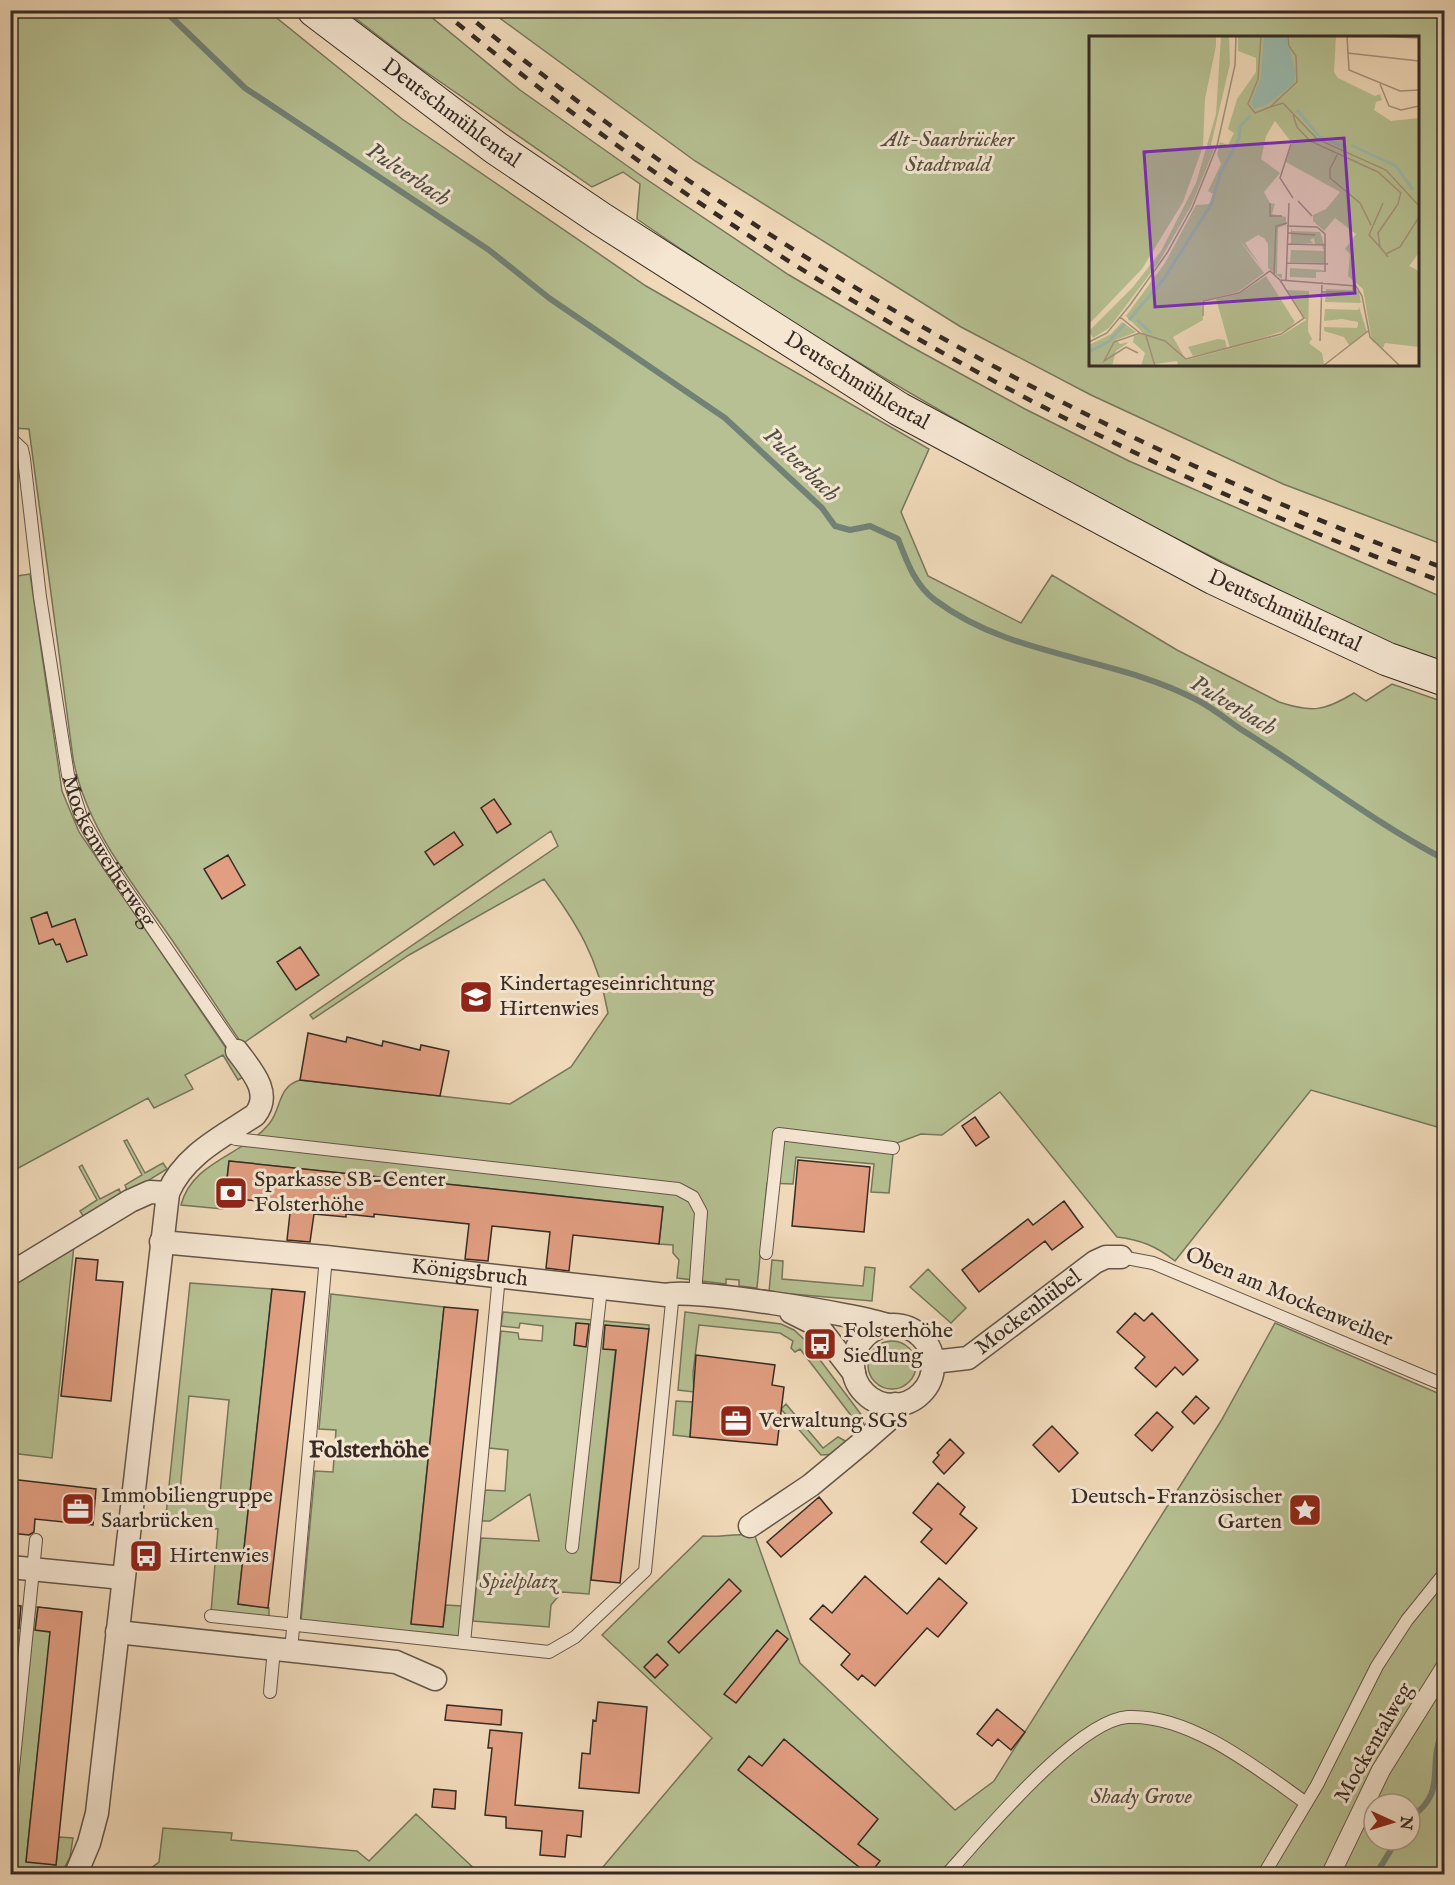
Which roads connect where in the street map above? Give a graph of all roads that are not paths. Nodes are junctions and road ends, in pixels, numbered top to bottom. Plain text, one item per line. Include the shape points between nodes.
1 (314, 10) edge
2 (10, 438) edge
3 (1444, 679) edge
4 (237, 1051) joint
5 (225, 1136) junction
6 (893, 1148) dead end
7 (168, 1193) junction
8 (161, 1242) junction
9 (766, 1253) dead end
10 (326, 1257) junction
11 (1122, 1257) joint
12 (10, 1274) edge
13 (499, 1276) junction
14 (601, 1288) junction
15 (684, 1293) junction
16 (780, 1305) junction
17 (887, 1325) junction
18 (933, 1362) junction
19 (854, 1372) junction
20 (1437, 1382) dead end
21 (895, 1404) junction
22 (750, 1526) dead end
23 (36, 1540) dead end
24 (572, 1547) dead end
25 (22, 1568) edge
26 (1444, 1574) edge
27 (123, 1578) junction
28 (211, 1616) dead end
29 (294, 1624) junction
30 (117, 1632) junction
31 (464, 1643) junction
32 (283, 1650) junction
33 (1444, 1669) edge
34 (435, 1679) dead end
35 (270, 1692) dead end
36 (10, 1798) edge
37 (1306, 1803) junction
38 (76, 1875) edge
39 (947, 1875) edge
40 (1264, 1875) edge
41 (1331, 1875) edge

1 - 3 main road, Deutschmühlental via 496,148 898,409 1214,578 1388,659
2 - 4 lane, Mockenweiherweg via 22,449 24,459 40,597 73,797 109,865
4 - 5 street, Mockenweiherweg via 264,1099 255,1115
5 - 7 street, Mockenweiherweg via 191,1158
5 - 15 lane via 678,1189 693,1197 701,1212
6 - 9 lane via 779,1134
7 - 8 street
7 - 12 street via 150,1192 130,1201
8 - 10 street, Königsbruch
8 - 27 street
10 - 13 street, Königsbruch
10 - 29 lane
11 - 18 street, Mockenhübel via 1095,1262 968,1358
11 - 20 lane, Oben am Mockenweiher via 1169,1269
13 - 14 street, Königsbruch
13 - 31 lane
14 - 15 street, Königsbruch via 666,1295
14 - 24 lane
15 - 16 street, Königsbruch
15 - 31 lane via 645,1571 575,1637 549,1652
16 - 17 street, Königsbruch
16 - 19 street, Königsbruch via 817,1325
17 - 18 street, Königsbruch via 914,1330 930,1350
17 - 19 street via 870,1332 858,1346
18 - 21 street via 929,1381 918,1396
19 - 21 street, Königsbruch via 865,1392 884,1403
21 - 22 street via 887,1421 863,1442 811,1485
23 - 25 lane
25 - 27 street
25 - 36 lane
26 - 37 lane via 1377,1666
27 - 30 street
28 - 29 lane
29 - 31 lane
29 - 32 lane
30 - 32 street
30 - 38 street via 97,1814
32 - 34 street via 396,1662
32 - 35 lane
33 - 41 street, Mockentalweg via 1381,1770
37 - 39 lane via 1252,1764 1179,1726 1160,1719 1126,1717 1096,1728 1043,1773
37 - 40 lane

